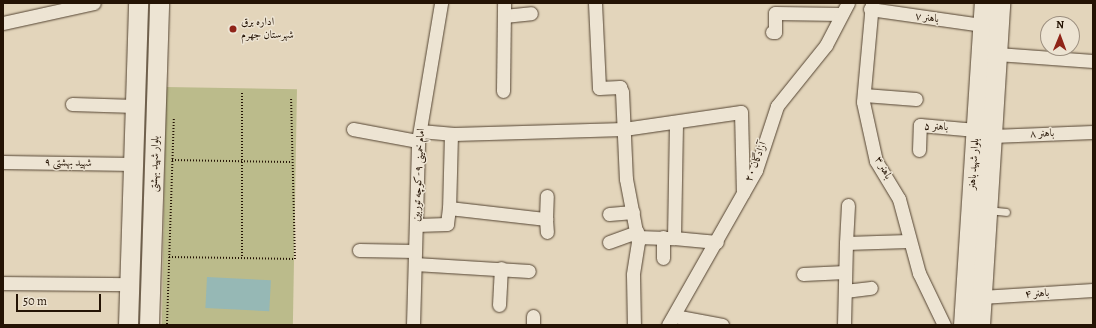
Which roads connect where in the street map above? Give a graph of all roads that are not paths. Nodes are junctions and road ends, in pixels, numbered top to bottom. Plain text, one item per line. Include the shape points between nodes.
1 (94, 3) edge
2 (138, 3) edge
3 (159, 3) edge
4 (442, 3) edge
5 (596, 3) edge
6 (848, 3) edge
7 (984, 3) edge
8 (1000, 3) edge
9 (871, 6) edge
10 (504, 9) edge
11 (531, 12) dead end
12 (841, 14) junction
13 (3, 24) edge
14 (983, 25) junction
15 (772, 32) dead end
16 (997, 54) junction
17 (1093, 61) edge
18 (503, 91) dead end
19 (864, 95) junction
20 (916, 100) dead end
21 (72, 104) dead end
22 (135, 106) junction
23 (676, 123) junction
24 (354, 129) dead end
25 (624, 129) junction
26 (1093, 132) edge
27 (452, 134) junction
28 (981, 134) junction
29 (419, 136) junction
30 (919, 150) dead end
31 (3, 162) edge
32 (134, 164) junction
33 (743, 193) junction
34 (548, 196) dead end
35 (848, 205) dead end
36 (449, 208) junction
37 (987, 210) junction
38 (634, 212) junction
39 (1006, 212) dead end
40 (609, 214) dead end
41 (546, 219) junction
42 (416, 225) junction
43 (547, 232) dead end
44 (637, 235) junction
45 (668, 238) junction
46 (908, 241) junction
47 (609, 242) dead end
48 (717, 242) junction
49 (846, 243) junction
50 (359, 250) dead end
51 (415, 257) junction
52 (662, 258) dead end
53 (501, 268) junction
54 (529, 271) dead end
55 (845, 272) junction
56 (803, 274) dead end
57 (3, 283) edge
58 (130, 284) junction
59 (871, 288) dead end
60 (1093, 290) edge
61 (845, 291) junction
62 (981, 297) junction
63 (499, 305) dead end
64 (671, 321) edge
65 (158, 324) edge
66 (128, 325) edge
67 (413, 325) edge
68 (634, 325) edge
69 (722, 325) edge
70 (844, 325) edge
71 (944, 325) edge
72 (963, 325) edge
73 (980, 325) edge

1 - 13 street
2 - 22 main road, بلوار شهید بهشتی
3 - 65 main road, بلوار شهید بهشتی
4 - 29 street, امام خمینی ۹-کوچه توربین
5 - 25 street via 599,88 620,87
6 - 12 street, آزادگان ۲۰
7 - 14 main road, بلوار شهید باهنر
8 - 16 main road, بلوار شهید باهنر
9 - 14 street, باهنر ۷
9 - 19 street, باهنر ۳
10 - 11 street
10 - 18 street
12 - 15 street via 775,13 776,32
12 - 33 street, آزادگان ۲۰ via 826,45 777,106 756,170
14 - 28 main road, بلوار شهید باهنر
16 - 17 street
16 - 28 main road, بلوار شهید باهنر
19 - 20 street
19 - 46 street, باهنر ۳ via 876,161 899,200
21 - 22 street
22 - 32 main road, بلوار شهید بهشتی
23 - 25 street
23 - 33 street via 741,112
23 - 45 street
24 - 29 street
25 - 27 street
25 - 38 street via 626,178
26 - 28 street, باهنر ۸
27 - 29 street
27 - 36 street
28 - 30 street, باهنر ۵ via 920,125
28 - 37 main road, بلوار شهید باهنر
28 - 72 main road, بلوار شهید باهنر
29 - 42 street, امام خمینی ۹-کوچه توربین
31 - 32 street, شهید بهشتی ۹
32 - 58 main road, بلوار شهید بهشتی
33 - 48 street, آزادگان ۲۰
34 - 41 street
35 - 49 street
36 - 41 street
36 - 42 street via 447,224
37 - 39 lane
37 - 62 main road, بلوار شهید باهنر
38 - 40 street
38 - 44 street
41 - 43 street
42 - 51 street, امام خمینی ۹-کوچه توربین
44 - 45 street
44 - 47 street
44 - 68 street
45 - 48 street
45 - 52 street
46 - 49 street
46 - 71 street, باهنر ۳ via 919,273
48 - 64 street, آزادگان ۲۰
49 - 55 street
50 - 51 street
51 - 53 street
51 - 67 street, امام خمینی ۹-کوچه توربین
53 - 54 street
53 - 63 street
55 - 56 street
55 - 61 street
57 - 58 street
58 - 66 main road, بلوار شهید بهشتی
59 - 61 street
60 - 62 street, باهنر ۴
61 - 70 street
62 - 73 main road, بلوار شهید باهنر
64 - 69 street

